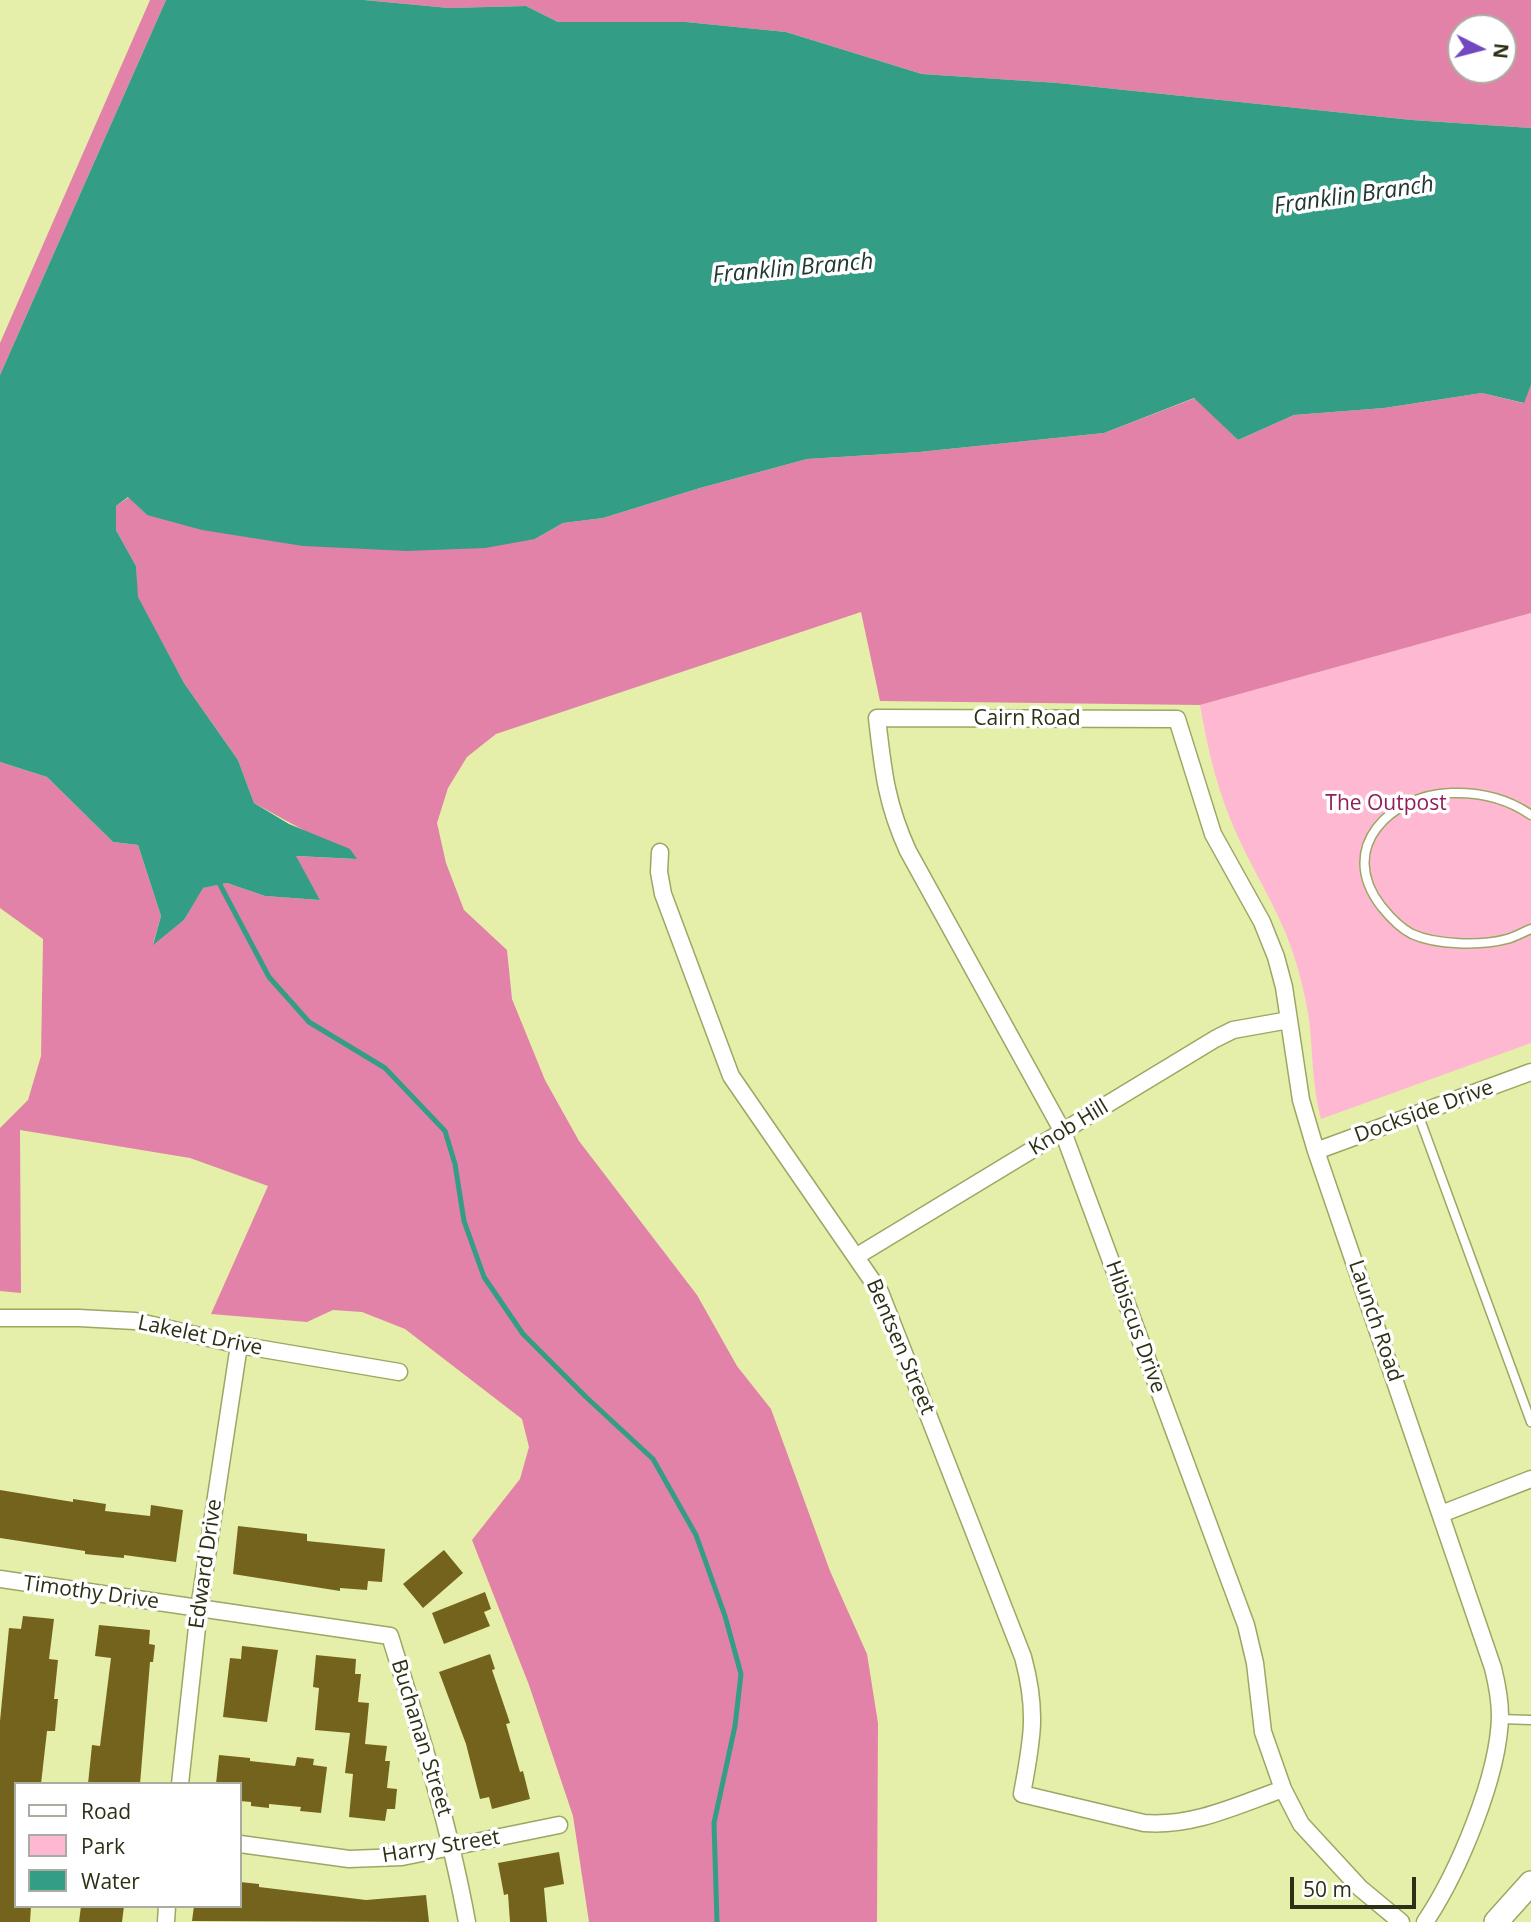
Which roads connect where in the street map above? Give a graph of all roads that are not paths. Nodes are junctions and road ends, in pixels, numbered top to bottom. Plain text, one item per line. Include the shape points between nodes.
1 (877, 719) joint
2 (1177, 719) joint
3 (1531, 816) edge
4 (660, 852) dead end
5 (1531, 929) edge
6 (1289, 1020) junction
7 (1531, 1072) edge
8 (1418, 1114) junction
9 (1063, 1132) junction
10 (1316, 1151) junction
11 (857, 1256) junction
12 (0, 1318) edge
13 (239, 1345) junction
14 (399, 1372) dead end
15 (1531, 1422) edge
16 (1531, 1479) edge
17 (1441, 1514) junction
18 (0, 1579) edge
19 (199, 1609) junction
20 (390, 1636) joint
21 (1500, 1719) junction
22 (1531, 1720) edge
23 (180, 1782) edge
24 (1283, 1789) junction
25 (559, 1825) dead end
26 (242, 1844) edge
27 (453, 1848) junction
28 (1531, 1883) edge
29 (467, 1922) edge
30 (1401, 1922) edge
31 (1425, 1922) edge
32 (1496, 1922) edge

1 - 2 street, Cairn Road
1 - 9 street, Hibiscus Drive via 893,820
2 - 6 street, Launch Road via 1213,834 1276,957
3 - 5 lane via 1507,800 1487,795 1431,794 1398,807 1379,822 1366,847 1365,871 1374,897 1411,933 1472,943 1506,939
4 - 11 street, Bentsen Street via 663,894 731,1076
6 - 9 street, Knob Hill via 1233,1030
6 - 10 street, Launch Road via 1301,1100
7 - 8 street, Dockside Drive
8 - 10 street, Dockside Drive
8 - 15 lane
9 - 11 street, Knob Hill
9 - 24 street, Hibiscus Drive via 1246,1625 1263,1732
10 - 17 street, Launch Road
11 - 24 street, Bentsen Street via 891,1316 1023,1657 1034,1712 1022,1794 1164,1825 1191,1821
12 - 13 street, Lakelet Drive via 135,1321
13 - 14 street, Lakelet Drive
13 - 19 street, Edward Drive
16 - 17 street
17 - 21 street, Launch Road via 1493,1668
18 - 19 street, Timothy Drive
19 - 20 street, Timothy Drive
19 - 23 street, Edward Drive
20 - 27 street, Buchanan Street
21 - 22 lane
21 - 31 street, Launch Road via 1479,1813
24 - 30 street, Hibiscus Drive via 1301,1824 1360,1888
25 - 27 street, Harry Street
26 - 27 street, Harry Street via 349,1859 402,1857
27 - 29 street, Buchanan Street
28 - 32 street

